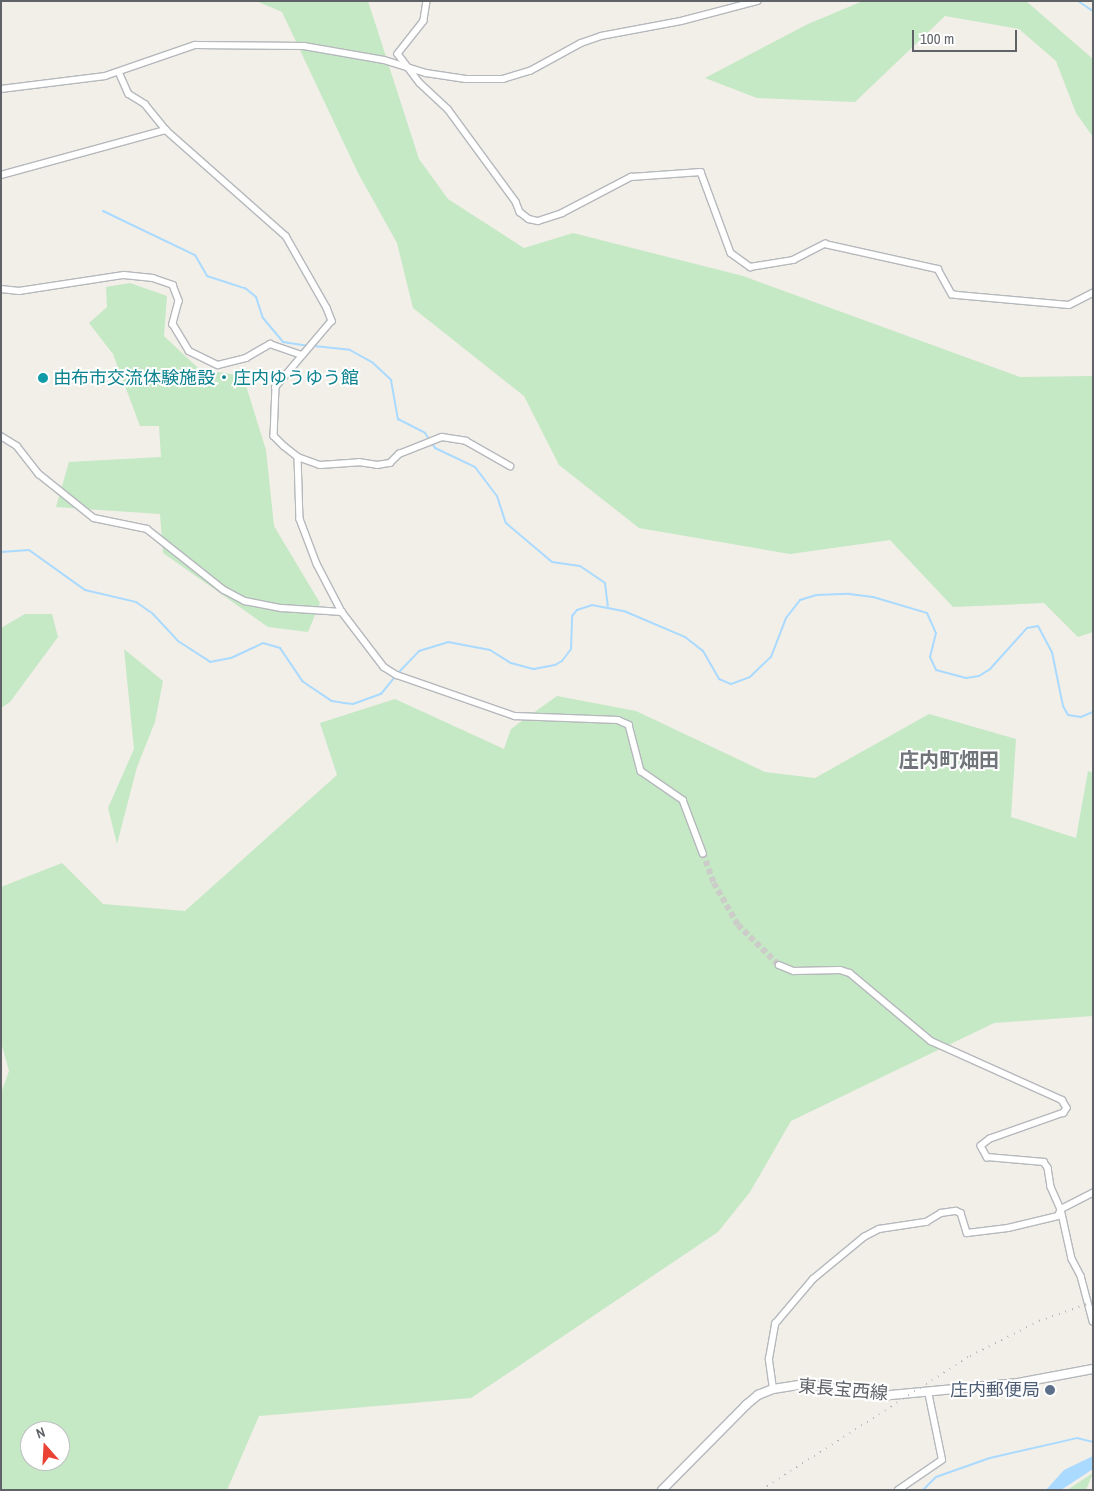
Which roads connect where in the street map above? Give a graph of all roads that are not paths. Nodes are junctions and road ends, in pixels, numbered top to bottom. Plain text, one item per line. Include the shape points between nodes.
1 (428, 1) edge
2 (757, 1) edge
3 (405, 65) junction
4 (119, 72) junction
5 (1, 89) edge
6 (166, 130) junction
7 (1, 175) edge
8 (1, 289) edge
9 (1093, 293) edge
10 (302, 355) junction
11 (1, 436) edge
12 (298, 457) junction
13 (510, 466) dead end
14 (342, 612) junction
15 (703, 853) tunnel mouth
16 (779, 965) tunnel mouth
17 (1093, 1193) edge
18 (1061, 1209) junction
19 (1093, 1321) edge
20 (1093, 1369) edge
21 (773, 1389) junction
22 (928, 1392) junction
23 (662, 1490) edge
24 (898, 1490) edge

1 - 3 street via 424,21 398,54
2 - 3 street via 681,21 601,36 581,43 530,71 503,79 466,79 426,73
3 - 4 street via 304,46 195,45 176,49
3 - 9 street via 448,109 520,212 529,219 538,221 562,213 631,177 701,172 731,253 750,267 793,260 825,244 928,265 941,272 952,294 957,295 1069,305
4 - 5 street via 57,84
4 - 6 street via 128,94 145,104
6 - 7 street
6 - 10 street via 286,236 332,321
8 - 10 street via 19,291 124,275 153,278 173,285 179,301 173,324 189,352 218,365 246,358 270,344
10 - 12 street via 280,379 275,397 274,436
11 - 14 street via 17,446 40,474 94,518 147,529 224,590 245,601 282,608
12 - 13 street via 327,467 359,462 377,465 390,463 399,454 442,437 466,440
12 - 14 street via 300,519
14 - 15 street via 384,667 397,675 514,716 618,720 629,725 641,771 683,800
16 - 18 street via 794,971 850,973 931,1041 1062,1100 1067,1108 1064,1114 990,1139 981,1146 986,1156 1044,1162
17 - 18 street
18 - 19 street via 1072,1259 1081,1276
18 - 21 street via 1058,1216 967,1233 961,1212 949,1211 926,1222 879,1229 864,1237 813,1279 775,1324 769,1359
20 - 22 main road, 東長宝西線 via 1018,1383
21 - 22 main road, 東長宝西線 via 806,1384 870,1396
21 - 23 main road, 東長宝西線 via 746,1405
22 - 24 street via 942,1460

